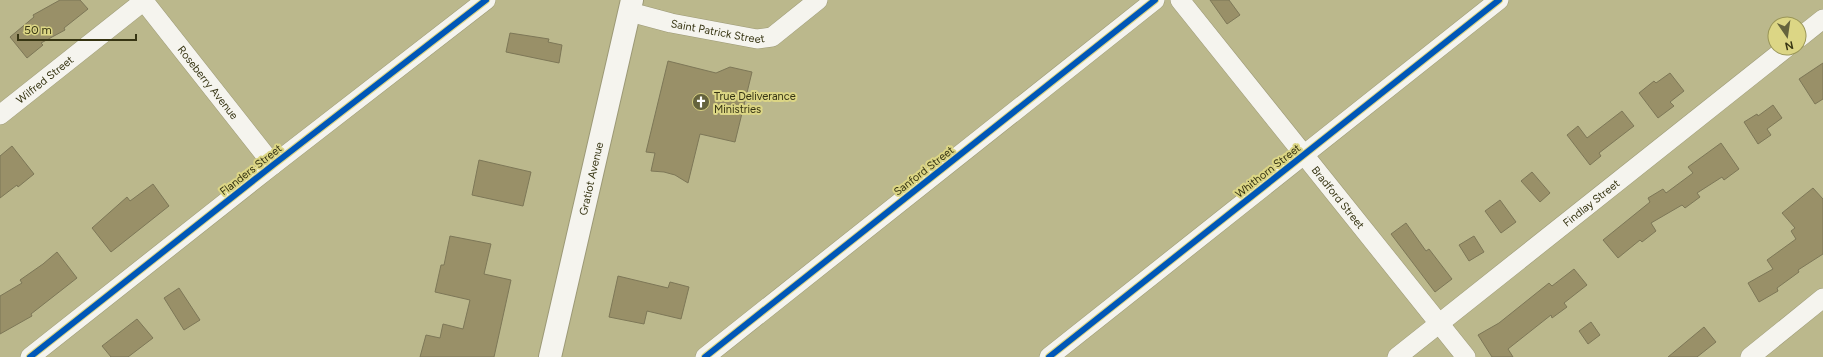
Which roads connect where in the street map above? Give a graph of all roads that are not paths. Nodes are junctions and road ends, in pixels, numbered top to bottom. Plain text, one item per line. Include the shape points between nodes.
1 (144, 0) edge
2 (486, 0) edge
3 (818, 0) edge
4 (1155, 0) edge
5 (1180, 0) edge
6 (1499, 0) edge
7 (631, 6) edge
8 (1823, 19) edge
9 (1807, 32) edge
10 (1776, 56) edge
11 (0, 115) edge
12 (1304, 154) junction
13 (273, 165) junction
14 (1823, 298) edge
15 (1439, 324) junction
16 (30, 357) edge
17 (550, 357) edge
18 (705, 357) edge
19 (1048, 357) edge
20 (1397, 357) edge
21 (1466, 357) edge
22 (1750, 357) edge

1 - 11 street, Wilfred Street
1 - 13 street, Roseberry Avenue
2 - 13 street, Flanders Street
3 - 7 street, Saint Patrick Street via 772,37 765,39 671,23
4 - 18 street, Sanford Street
5 - 12 street, Bradford Street
6 - 12 street, Whithorn Street
7 - 17 main road, Gratiot Avenue
8 - 9 street
10 - 15 street, Findlay Street
12 - 15 street, Bradford Street
12 - 19 street, Whithorn Street
13 - 16 street, Flanders Street
14 - 22 street
15 - 20 street, Findlay Street
15 - 21 street, Bradford Street

